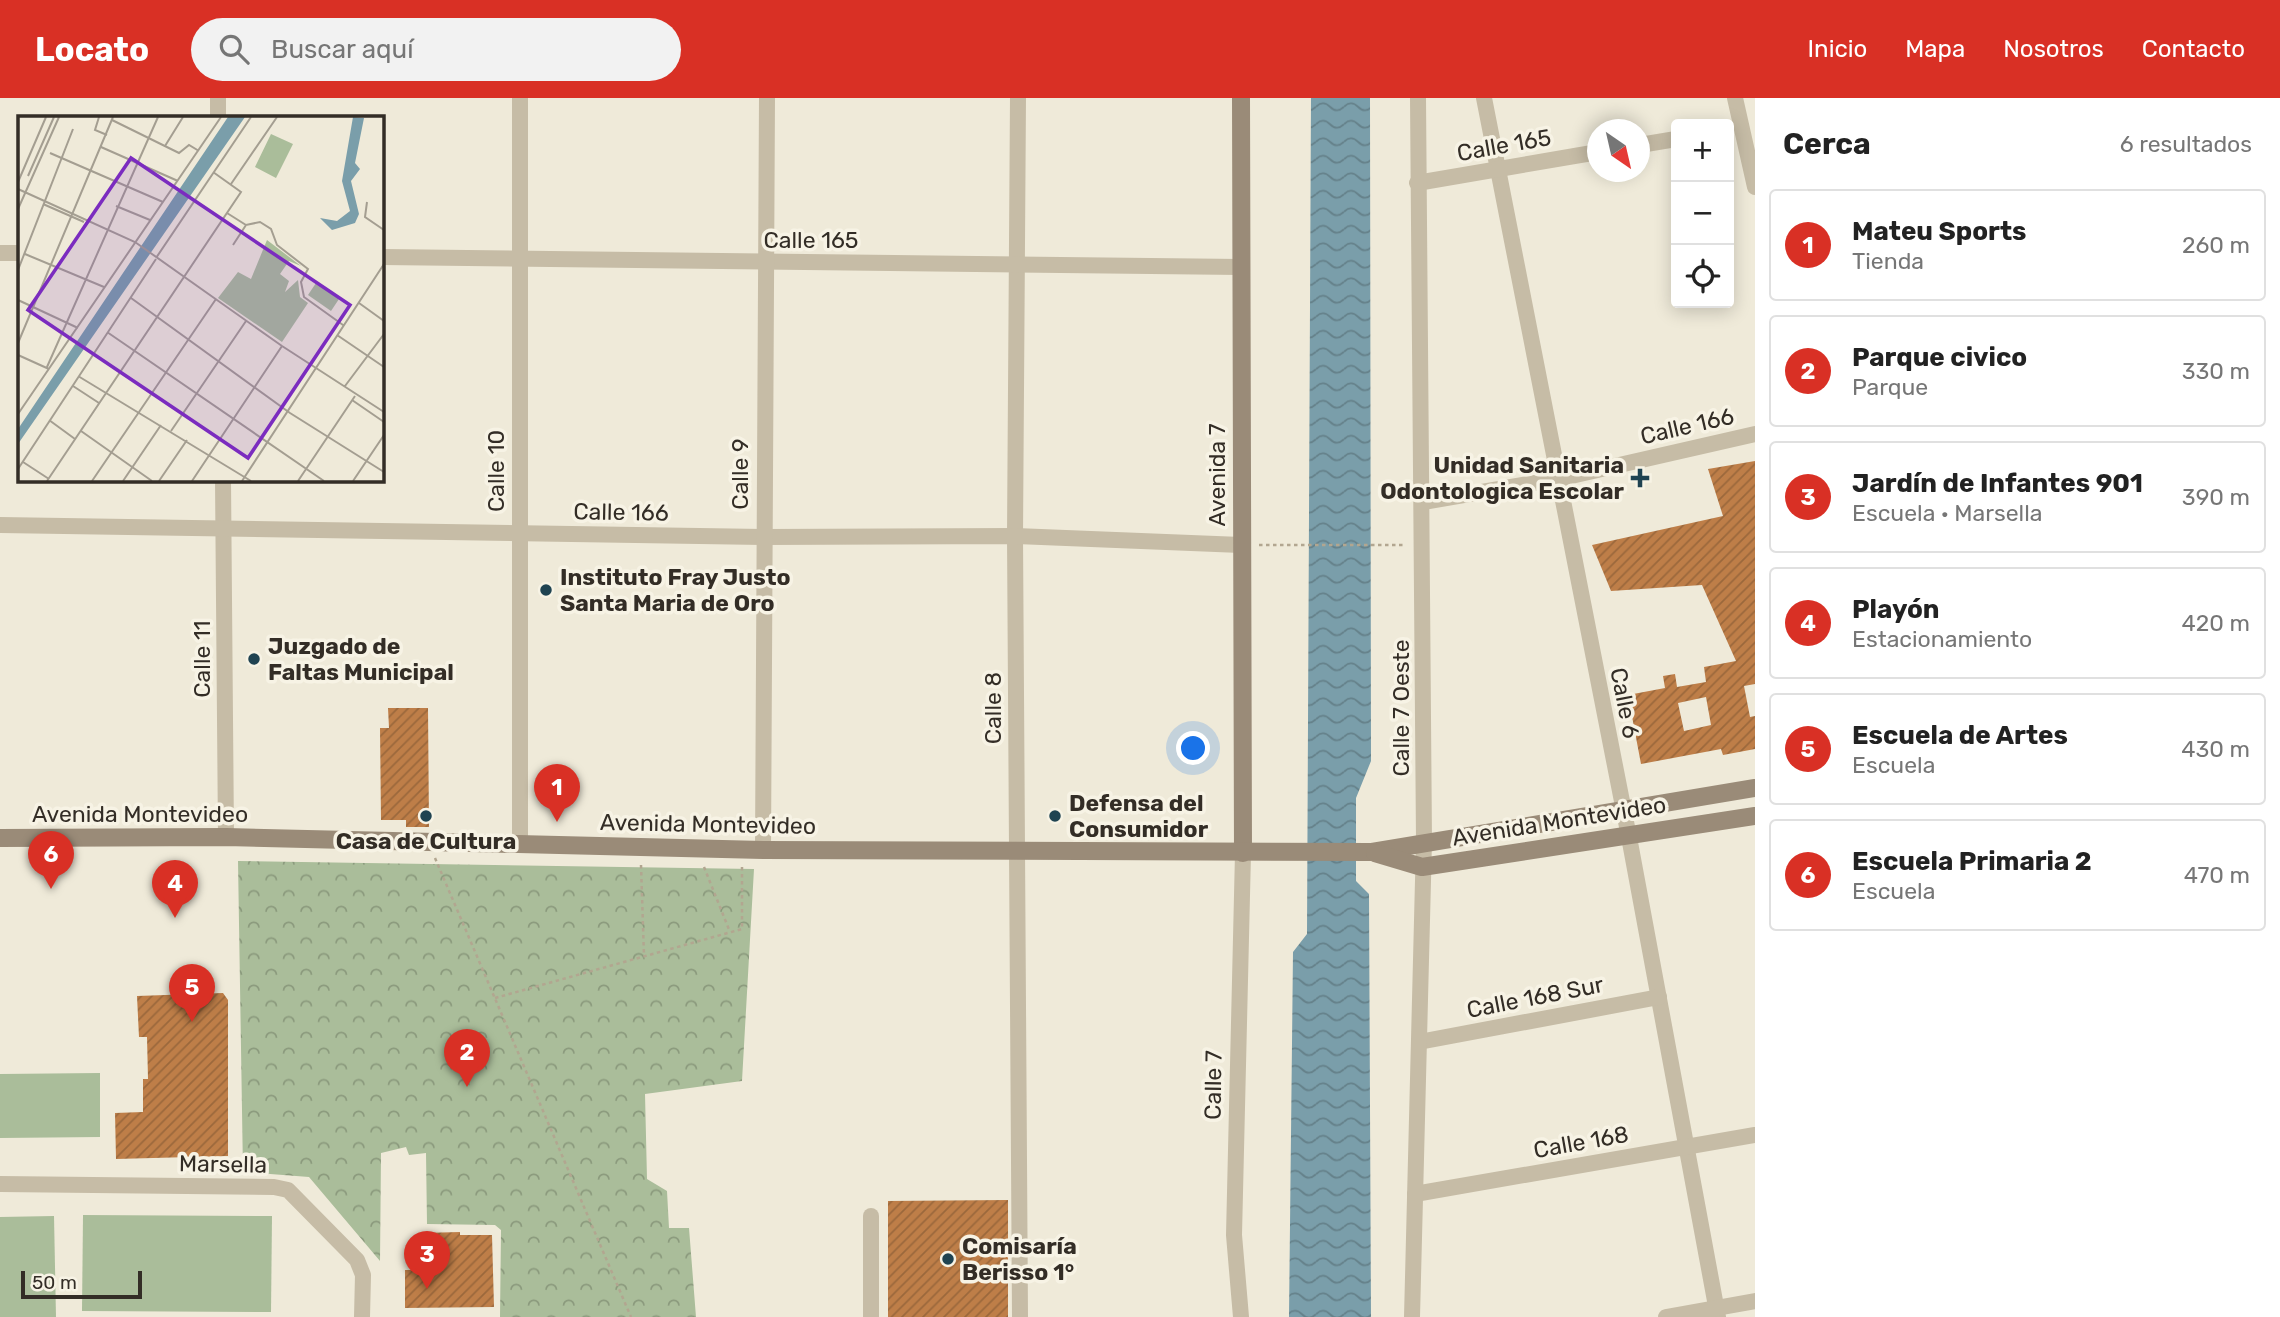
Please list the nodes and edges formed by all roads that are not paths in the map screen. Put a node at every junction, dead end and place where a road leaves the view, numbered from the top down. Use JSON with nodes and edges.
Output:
{"nodes":[{"id":1,"x":218,"y":98,"type":"edge"},
{"id":2,"x":520,"y":98,"type":"edge"},
{"id":3,"x":766,"y":98,"type":"edge"},
{"id":4,"x":1018,"y":98,"type":"edge"},
{"id":5,"x":1241,"y":98,"type":"edge"},
{"id":6,"x":1418,"y":98,"type":"edge"},
{"id":7,"x":1484,"y":98,"type":"edge"},
{"id":8,"x":1735,"y":98,"type":"edge"},
{"id":9,"x":218,"y":116,"type":"edge"},
{"id":10,"x":1742,"y":128,"type":"edge"},
{"id":11,"x":1671,"y":140,"type":"edge"},
{"id":12,"x":1650,"y":143,"type":"edge"},
{"id":13,"x":1587,"y":154,"type":"edge"},
{"id":14,"x":1498,"y":169,"type":"junction"},
{"id":15,"x":1417,"y":183,"type":"junction"},
{"id":16,"x":1755,"y":187,"type":"edge"},
{"id":17,"x":0,"y":253,"type":"edge"},
{"id":18,"x":18,"y":253,"type":"edge"},
{"id":19,"x":383,"y":257,"type":"edge"},
{"id":20,"x":519,"y":260,"type":"junction"},
{"id":21,"x":764,"y":262,"type":"junction"},
{"id":22,"x":1017,"y":262,"type":"junction"},
{"id":23,"x":1241,"y":268,"type":"junction"},
{"id":24,"x":1755,"y":434,"type":"edge"},
{"id":25,"x":1558,"y":479,"type":"junction"},
{"id":26,"x":223,"y":481,"type":"edge"},
{"id":27,"x":1423,"y":502,"type":"junction"},
{"id":28,"x":0,"y":525,"type":"edge"},
{"id":29,"x":224,"y":529,"type":"junction"},
{"id":30,"x":518,"y":534,"type":"junction"},
{"id":31,"x":1015,"y":536,"type":"junction"},
{"id":32,"x":763,"y":537,"type":"junction"},
{"id":33,"x":1241,"y":545,"type":"junction"},
{"id":34,"x":1755,"y":788,"type":"edge"},
{"id":35,"x":1624,"y":812,"type":"junction"},
{"id":36,"x":1755,"y":816,"type":"edge"},
{"id":37,"x":1629,"y":837,"type":"junction"},
{"id":38,"x":0,"y":838,"type":"edge"},
{"id":39,"x":226,"y":838,"type":"junction"},
{"id":40,"x":1424,"y":841,"type":"junction"},
{"id":41,"x":520,"y":845,"type":"junction"},
{"id":42,"x":763,"y":850,"type":"junction"},
{"id":43,"x":1372,"y":852,"type":"junction"},
{"id":44,"x":1017,"y":853,"type":"junction"},
{"id":45,"x":1243,"y":853,"type":"junction"},
{"id":46,"x":1422,"y":867,"type":"junction"},
{"id":47,"x":1659,"y":997,"type":"junction"},
{"id":48,"x":1419,"y":1042,"type":"junction"},
{"id":49,"x":1755,"y":1135,"type":"edge"},
{"id":50,"x":1686,"y":1147,"type":"junction"},
{"id":51,"x":0,"y":1184,"type":"edge"},
{"id":52,"x":1415,"y":1194,"type":"junction"},
{"id":53,"x":871,"y":1216,"type":"dead end"},
{"id":54,"x":1755,"y":1301,"type":"edge"},
{"id":55,"x":1717,"y":1312,"type":"edge"},
{"id":56,"x":362,"y":1317,"type":"edge"},
{"id":57,"x":871,"y":1317,"type":"edge"},
{"id":58,"x":1020,"y":1317,"type":"edge"},
{"id":59,"x":1241,"y":1317,"type":"edge"},
{"id":60,"x":1412,"y":1317,"type":"edge"},
{"id":61,"x":1666,"y":1317,"type":"edge"}],
"edges":[{"from":1,"to":9,"type":"street"},
{"from":2,"to":20,"type":"street","name":"Calle 10"},
{"from":3,"to":21,"type":"street","name":"Calle 9"},
{"from":4,"to":22,"type":"street","name":"Calle 8"},
{"from":5,"to":23,"type":"main road","name":"Avenida 7"},
{"from":6,"to":15,"type":"street","name":"Calle 7 Oeste"},
{"from":7,"to":14,"type":"street","name":"Calle 6"},
{"from":8,"to":10,"type":"street"},
{"from":10,"to":16,"type":"street"},
{"from":11,"to":12,"type":"street"},
{"from":13,"to":14,"type":"street","name":"Calle 165"},
{"from":14,"to":15,"type":"street","name":"Calle 165"},
{"from":14,"to":25,"type":"street","name":"Calle 6"},
{"from":15,"to":27,"type":"street","name":"Calle 7 Oeste"},
{"from":17,"to":18,"type":"street"},
{"from":19,"to":20,"type":"street","name":"Calle 165"},
{"from":20,"to":21,"type":"street","name":"Calle 165"},
{"from":20,"to":30,"type":"street","name":"Calle 10"},
{"from":21,"to":22,"type":"street","name":"Calle 165"},
{"from":21,"to":32,"type":"street","name":"Calle 9"},
{"from":22,"to":23,"type":"street","name":"Calle 165"},
{"from":22,"to":31,"type":"street","name":"Calle 8"},
{"from":23,"to":33,"type":"main road","name":"Avenida 7"},
{"from":24,"to":25,"type":"street","name":"Calle 166"},
{"from":25,"to":27,"type":"street","name":"Calle 166"},
{"from":25,"to":35,"type":"street","name":"Calle 6"},
{"from":26,"to":29,"type":"street","name":"Calle 11"},
{"from":27,"to":40,"type":"street","name":"Calle 7 Oeste"},
{"from":28,"to":29,"type":"street","name":"Calle 166"},
{"from":29,"to":30,"type":"street","name":"Calle 166"},
{"from":29,"to":39,"type":"street","name":"Calle 11"},
{"from":30,"to":32,"type":"street","name":"Calle 166"},
{"from":30,"to":41,"type":"street","name":"Calle 10"},
{"from":31,"to":32,"type":"street","name":"Calle 166"},
{"from":31,"to":33,"type":"street","name":"Calle 166"},
{"from":31,"to":44,"type":"street","name":"Calle 8"},
{"from":32,"to":42,"type":"street","name":"Calle 9"},
{"from":33,"to":45,"type":"main road","name":"Avenida 7"},
{"from":34,"to":35,"type":"main road","name":"Avenida Montevideo"},
{"from":35,"to":37,"type":"street","name":"Calle 6"},
{"from":35,"to":40,"type":"main road","name":"Avenida Montevideo"},
{"from":36,"to":37,"type":"main road","name":"Avenida Montevideo"},
{"from":37,"to":46,"type":"main road","name":"Avenida Montevideo"},
{"from":37,"to":47,"type":"street","name":"Calle 6"},
{"from":38,"to":39,"type":"main road","name":"Avenida Montevideo"},
{"from":39,"to":41,"type":"main road","name":"Avenida Montevideo"},
{"from":40,"to":43,"type":"main road","name":"Avenida Montevideo"},
{"from":40,"to":46,"type":"street","name":"Calle 7 Oeste"},
{"from":41,"to":42,"type":"main road","name":"Avenida Montevideo"},
{"from":42,"to":44,"type":"main road","name":"Avenida Montevideo"},
{"from":43,"to":45,"type":"main road","name":"Avenida Montevideo"},
{"from":43,"to":46,"type":"main road","name":"Avenida Montevideo"},
{"from":44,"to":45,"type":"main road","name":"Avenida Montevideo"},
{"from":44,"to":58,"type":"street","name":"Calle 8"},
{"from":45,"to":59,"type":"street","name":"Calle 7"},
{"from":46,"to":48,"type":"street","name":"Calle 7 Oeste"},
{"from":47,"to":48,"type":"street","name":"Calle 168 Sur"},
{"from":47,"to":50,"type":"street","name":"Calle 6"},
{"from":48,"to":52,"type":"street","name":"Calle 7 Oeste"},
{"from":49,"to":50,"type":"street","name":"Calle 168"},
{"from":50,"to":52,"type":"street","name":"Calle 168"},
{"from":50,"to":55,"type":"street","name":"Calle 6"},
{"from":51,"to":56,"type":"street","name":"Marsella"},
{"from":52,"to":60,"type":"street","name":"Calle 7 Oeste"},
{"from":53,"to":57,"type":"street"},
{"from":54,"to":55,"type":"street"},
{"from":55,"to":61,"type":"street"}]}
